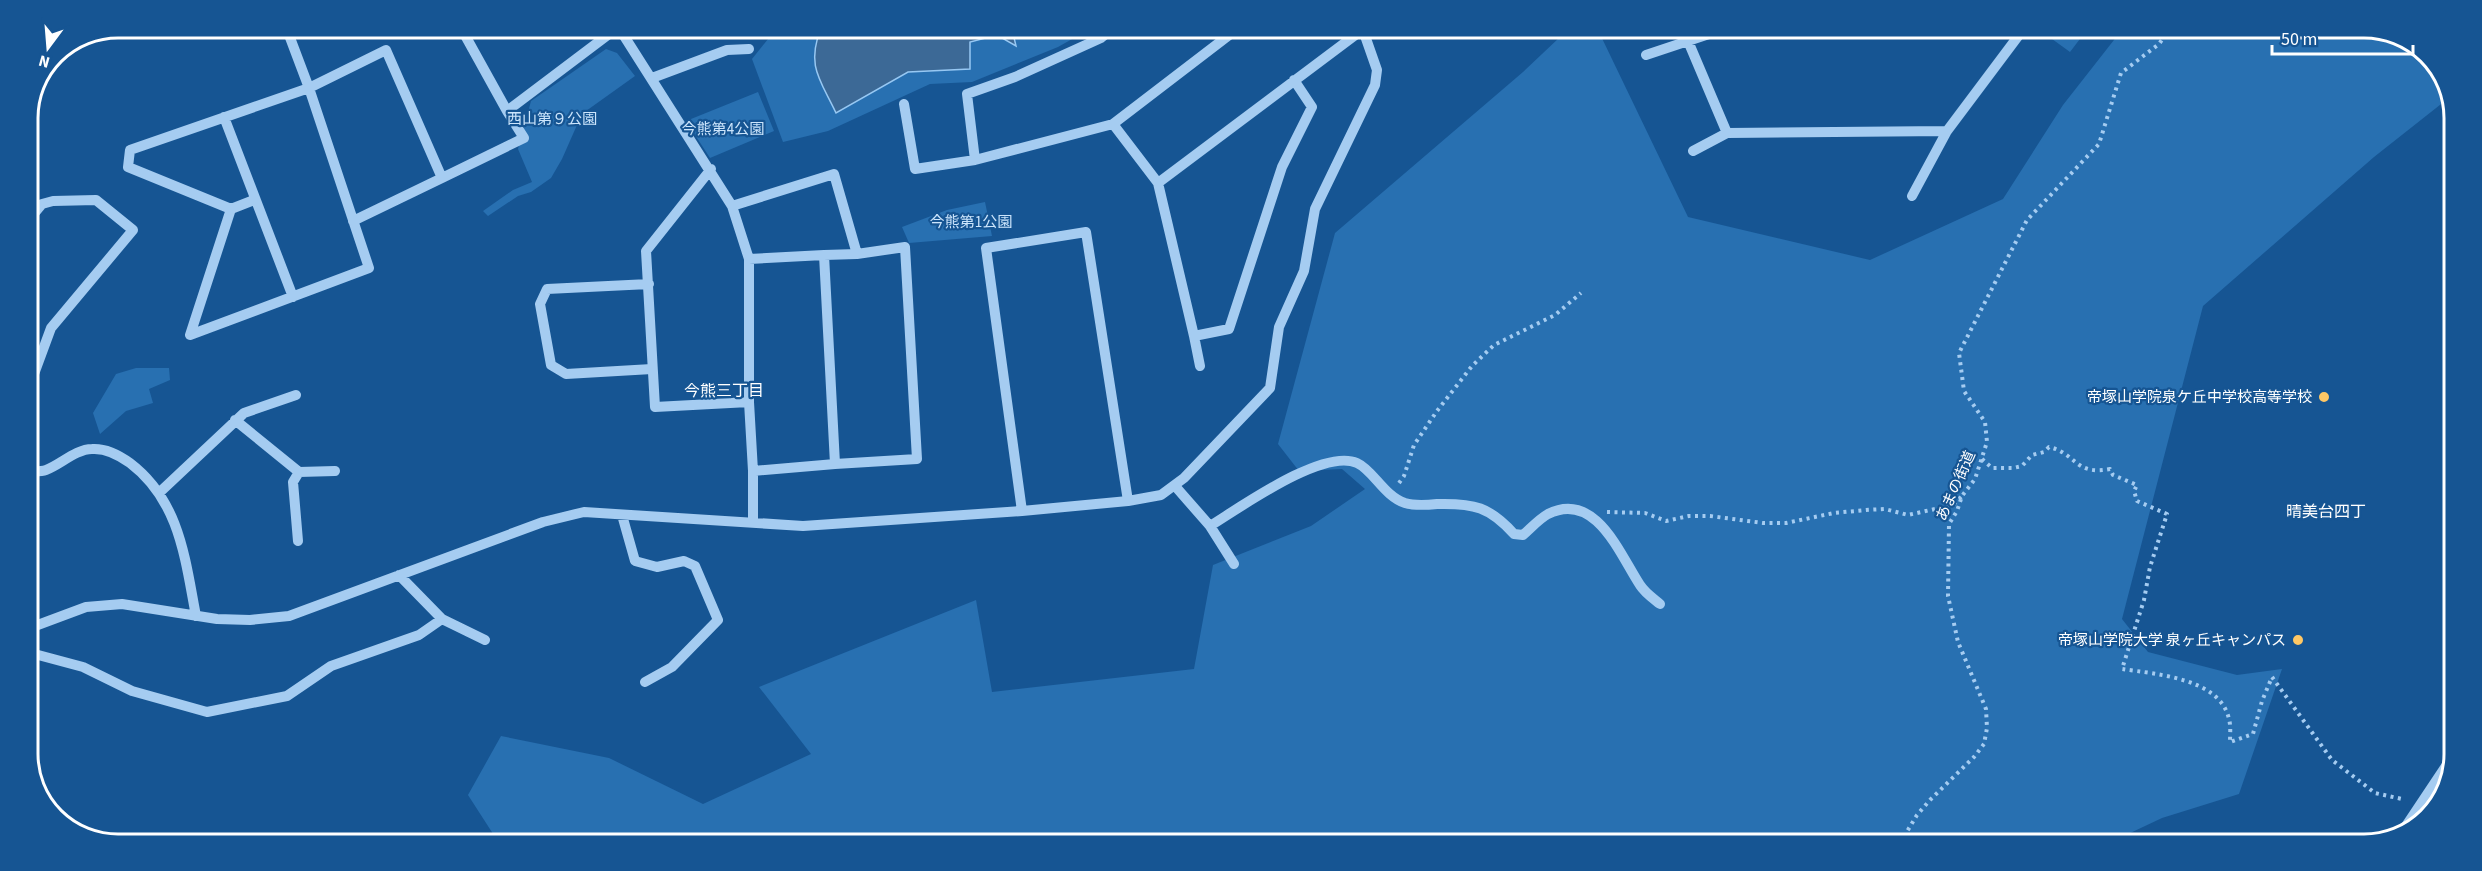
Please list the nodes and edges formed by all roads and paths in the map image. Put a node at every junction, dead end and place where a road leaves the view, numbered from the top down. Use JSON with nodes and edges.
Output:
{"nodes":[{"id":1,"x":290,"y":38,"type":"edge"},
{"id":2,"x":467,"y":38,"type":"edge"},
{"id":3,"x":605,"y":38,"type":"edge"},
{"id":4,"x":625,"y":38,"type":"edge"},
{"id":5,"x":1101,"y":38,"type":"edge"},
{"id":6,"x":1225,"y":38,"type":"edge"},
{"id":7,"x":1351,"y":38,"type":"edge"},
{"id":8,"x":1365,"y":38,"type":"edge"},
{"id":9,"x":1697,"y":38,"type":"edge"},
{"id":10,"x":2017,"y":38,"type":"edge"},
{"id":11,"x":2163,"y":38,"type":"edge"},
{"id":12,"x":1688,"y":41,"type":"junction"},
{"id":13,"x":749,"y":49,"type":"dead end"},
{"id":14,"x":1646,"y":55,"type":"dead end"},
{"id":15,"x":652,"y":78,"type":"junction"},
{"id":16,"x":1294,"y":81,"type":"junction"},
{"id":17,"x":309,"y":88,"type":"junction"},
{"id":18,"x":904,"y":104,"type":"dead end"},
{"id":19,"x":507,"y":111,"type":"junction"},
{"id":20,"x":224,"y":117,"type":"junction"},
{"id":21,"x":1113,"y":124,"type":"junction"},
{"id":22,"x":1947,"y":131,"type":"junction"},
{"id":23,"x":1727,"y":134,"type":"junction"},
{"id":24,"x":1693,"y":151,"type":"dead end"},
{"id":25,"x":975,"y":160,"type":"junction"},
{"id":26,"x":711,"y":169,"type":"junction"},
{"id":27,"x":442,"y":178,"type":"junction"},
{"id":28,"x":1158,"y":183,"type":"junction"},
{"id":29,"x":1912,"y":196,"type":"dead end"},
{"id":30,"x":254,"y":200,"type":"junction"},
{"id":31,"x":732,"y":206,"type":"junction"},
{"id":32,"x":38,"y":209,"type":"edge"},
{"id":33,"x":231,"y":209,"type":"junction"},
{"id":34,"x":353,"y":221,"type":"junction"},
{"id":35,"x":857,"y":254,"type":"junction"},
{"id":36,"x":824,"y":255,"type":"junction"},
{"id":37,"x":749,"y":259,"type":"junction"},
{"id":38,"x":649,"y":284,"type":"junction"},
{"id":39,"x":1581,"y":293,"type":"dead end"},
{"id":40,"x":293,"y":297,"type":"junction"},
{"id":41,"x":1194,"y":336,"type":"junction"},
{"id":42,"x":38,"y":363,"type":"edge"},
{"id":43,"x":1200,"y":366,"type":"dead end"},
{"id":44,"x":652,"y":369,"type":"junction"},
{"id":45,"x":296,"y":395,"type":"dead end"},
{"id":46,"x":748,"y":402,"type":"junction"},
{"id":47,"x":235,"y":420,"type":"junction"},
{"id":48,"x":1982,"y":458,"type":"junction"},
{"id":49,"x":835,"y":464,"type":"junction"},
{"id":50,"x":38,"y":471,"type":"edge"},
{"id":51,"x":335,"y":471,"type":"dead end"},
{"id":52,"x":753,"y":471,"type":"junction"},
{"id":53,"x":299,"y":472,"type":"junction"},
{"id":54,"x":1174,"y":486,"type":"junction"},
{"id":55,"x":160,"y":492,"type":"junction"},
{"id":56,"x":1391,"y":495,"type":"junction"},
{"id":57,"x":1962,"y":496,"type":"junction"},
{"id":58,"x":1128,"y":501,"type":"junction"},
{"id":59,"x":1022,"y":511,"type":"junction"},
{"id":60,"x":622,"y":515,"type":"junction"},
{"id":61,"x":1593,"y":517,"type":"junction"},
{"id":62,"x":753,"y":524,"type":"junction"},
{"id":63,"x":1210,"y":526,"type":"junction"},
{"id":64,"x":298,"y":541,"type":"dead end"},
{"id":65,"x":1234,"y":564,"type":"dead end"},
{"id":66,"x":399,"y":575,"type":"junction"},
{"id":67,"x":1660,"y":604,"type":"dead end"},
{"id":68,"x":196,"y":616,"type":"junction"},
{"id":69,"x":442,"y":619,"type":"junction"},
{"id":70,"x":38,"y":625,"type":"edge"},
{"id":71,"x":485,"y":640,"type":"dead end"},
{"id":72,"x":38,"y":655,"type":"edge"},
{"id":73,"x":645,"y":682,"type":"dead end"},
{"id":74,"x":2442,"y":771,"type":"edge"},
{"id":75,"x":2402,"y":800,"type":"dead end"},
{"id":76,"x":2410,"y":819,"type":"edge"},
{"id":77,"x":1906,"y":834,"type":"edge"}],
"edges":[{"from":1,"to":17,"type":"street"},
{"from":2,"to":19,"type":"street"},
{"from":3,"to":19,"type":"street"},
{"from":4,"to":15,"type":"street"},
{"from":5,"to":25,"type":"street"},
{"from":6,"to":21,"type":"street"},
{"from":7,"to":16,"type":"street"},
{"from":8,"to":54,"type":"street"},
{"from":9,"to":12,"type":"street"},
{"from":10,"to":22,"type":"street"},
{"from":11,"to":48,"type":"path","name":"あまの街道"},
{"from":12,"to":14,"type":"street"},
{"from":12,"to":23,"type":"street"},
{"from":13,"to":15,"type":"street"},
{"from":15,"to":26,"type":"street"},
{"from":16,"to":28,"type":"street"},
{"from":16,"to":41,"type":"street"},
{"from":17,"to":20,"type":"street"},
{"from":17,"to":27,"type":"street"},
{"from":17,"to":34,"type":"street"},
{"from":18,"to":25,"type":"street"},
{"from":19,"to":27,"type":"street"},
{"from":20,"to":30,"type":"street"},
{"from":20,"to":33,"type":"street"},
{"from":21,"to":25,"type":"street"},
{"from":21,"to":28,"type":"street"},
{"from":22,"to":23,"type":"street"},
{"from":22,"to":29,"type":"street"},
{"from":23,"to":24,"type":"street"},
{"from":26,"to":31,"type":"street"},
{"from":26,"to":38,"type":"street"},
{"from":27,"to":34,"type":"street"},
{"from":28,"to":41,"type":"street"},
{"from":30,"to":33,"type":"street"},
{"from":30,"to":40,"type":"street"},
{"from":31,"to":35,"type":"street"},
{"from":31,"to":37,"type":"street"},
{"from":32,"to":42,"type":"street"},
{"from":33,"to":40,"type":"street"},
{"from":34,"to":40,"type":"street"},
{"from":35,"to":36,"type":"street"},
{"from":35,"to":49,"type":"street"},
{"from":36,"to":37,"type":"street"},
{"from":36,"to":49,"type":"street"},
{"from":37,"to":46,"type":"street"},
{"from":38,"to":44,"type":"street"},
{"from":38,"to":44,"type":"street"},
{"from":39,"to":56,"type":"path"},
{"from":41,"to":43,"type":"street"},
{"from":44,"to":46,"type":"street"},
{"from":45,"to":47,"type":"street"},
{"from":46,"to":52,"type":"street"},
{"from":47,"to":53,"type":"street"},
{"from":47,"to":55,"type":"street"},
{"from":48,"to":57,"type":"path","name":"あまの街道"},
{"from":48,"to":75,"type":"path"},
{"from":49,"to":52,"type":"street"},
{"from":50,"to":55,"type":"street"},
{"from":51,"to":53,"type":"street"},
{"from":52,"to":62,"type":"street"},
{"from":53,"to":64,"type":"street"},
{"from":54,"to":58,"type":"street"},
{"from":54,"to":63,"type":"street"},
{"from":55,"to":68,"type":"street"},
{"from":56,"to":61,"type":"street"},
{"from":56,"to":63,"type":"street"},
{"from":57,"to":61,"type":"path"},
{"from":57,"to":77,"type":"path","name":"あまの街道"},
{"from":58,"to":59,"type":"street"},
{"from":58,"to":59,"type":"street"},
{"from":59,"to":62,"type":"street"},
{"from":60,"to":62,"type":"street"},
{"from":60,"to":66,"type":"street"},
{"from":60,"to":73,"type":"street"},
{"from":61,"to":67,"type":"street"},
{"from":63,"to":65,"type":"street"},
{"from":66,"to":68,"type":"street"},
{"from":66,"to":69,"type":"street"},
{"from":68,"to":70,"type":"street"},
{"from":69,"to":71,"type":"street"},
{"from":69,"to":72,"type":"street"},
{"from":74,"to":76,"type":"street"}]}
